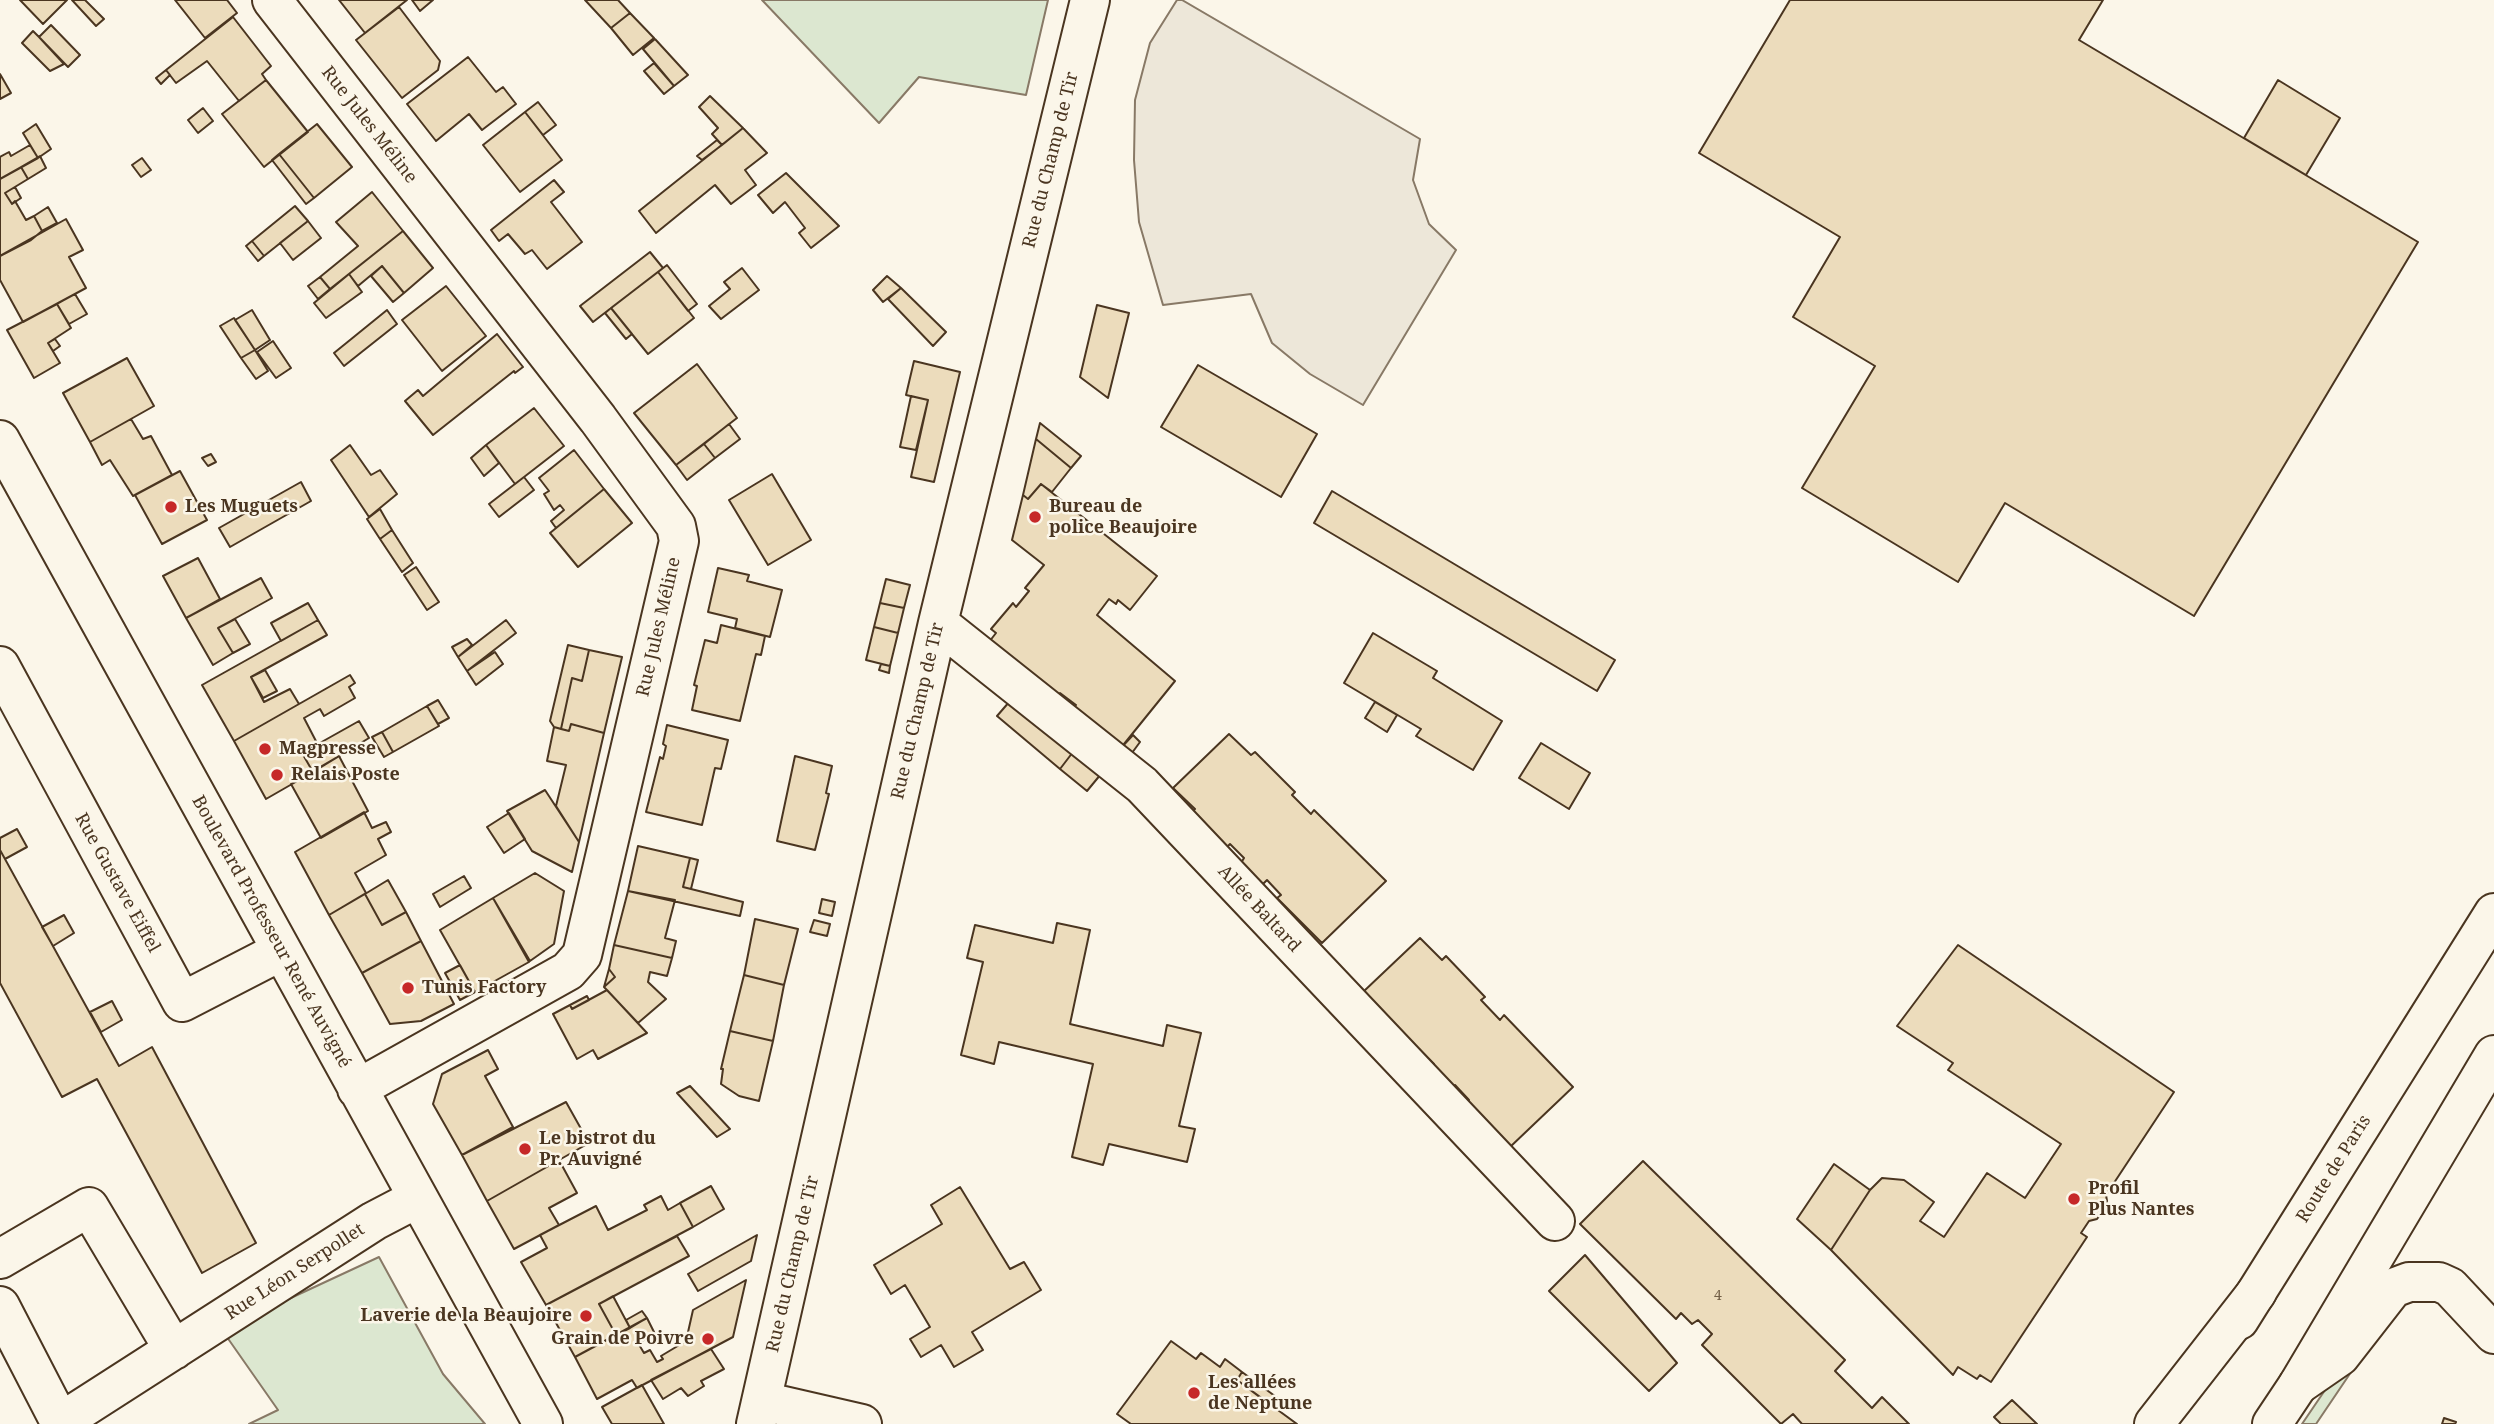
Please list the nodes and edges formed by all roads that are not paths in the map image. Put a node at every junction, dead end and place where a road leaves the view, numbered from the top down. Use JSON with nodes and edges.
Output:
{"nodes":[{"id":1,"x":272,"y":0,"type":"edge"},
{"id":2,"x":1090,"y":0,"type":"edge"},
{"id":3,"x":0,"y":440,"type":"edge"},
{"id":4,"x":938,"y":623,"type":"junction"},
{"id":5,"x":0,"y":666,"type":"edge"},
{"id":6,"x":2494,"y":913,"type":"edge"},
{"id":7,"x":281,"y":951,"type":"junction"},
{"id":8,"x":2494,"y":1055,"type":"edge"},
{"id":9,"x":2494,"y":1079,"type":"edge"},
{"id":10,"x":358,"y":1089,"type":"junction"},
{"id":11,"x":2456,"y":1118,"type":"junction"},
{"id":12,"x":418,"y":1198,"type":"junction"},
{"id":13,"x":1555,"y":1221,"type":"dead end"},
{"id":14,"x":0,"y":1259,"type":"edge"},
{"id":15,"x":2256,"y":1292,"type":"junction"},
{"id":16,"x":0,"y":1306,"type":"edge"},
{"id":17,"x":2494,"y":1334,"type":"edge"},
{"id":18,"x":174,"y":1350,"type":"junction"},
{"id":19,"x":2298,"y":1385,"type":"junction"},
{"id":20,"x":759,"y":1413,"type":"edge"},
{"id":21,"x":61,"y":1423,"type":"edge"},
{"id":22,"x":543,"y":1424,"type":"edge"},
{"id":23,"x":862,"y":1424,"type":"edge"},
{"id":24,"x":2154,"y":1424,"type":"edge"},
{"id":25,"x":2172,"y":1424,"type":"edge"},
{"id":26,"x":2272,"y":1424,"type":"edge"}],
"edges":[{"from":1,"to":10,"type":"main road","name":"Rue Jules Méline"},
{"from":2,"to":4,"type":"main road","name":"Rue du Champ de Tir"},
{"from":3,"to":7,"type":"main road","name":"Boulevard Professeur René Auvigné"},
{"from":4,"to":13,"type":"main road","name":"Allée Baltard"},
{"from":4,"to":20,"type":"main road","name":"Rue du Champ de Tir"},
{"from":5,"to":7,"type":"main road","name":"Rue Gustave Eiffel"},
{"from":6,"to":15,"type":"main road","name":"Route de Paris"},
{"from":7,"to":10,"type":"main road","name":"Boulevard Professeur René Auvigné"},
{"from":8,"to":11,"type":"main road"},
{"from":9,"to":11,"type":"main road"},
{"from":10,"to":12,"type":"main road","name":"Boulevard Professeur René Auvigné"},
{"from":11,"to":19,"type":"main road"},
{"from":12,"to":18,"type":"main road","name":"Rue Léon Serpollet"},
{"from":12,"to":22,"type":"main road","name":"Boulevard Professeur René Auvigné"},
{"from":14,"to":18,"type":"main road"},
{"from":15,"to":24,"type":"main road"},
{"from":15,"to":25,"type":"main road","name":"Route de Paris"},
{"from":16,"to":21,"type":"main road","name":"Rue Léon Serpollet"},
{"from":17,"to":19,"type":"main road"},
{"from":18,"to":21,"type":"main road","name":"Rue Léon Serpollet"},
{"from":19,"to":26,"type":"main road"},
{"from":20,"to":23,"type":"main road"}]}
